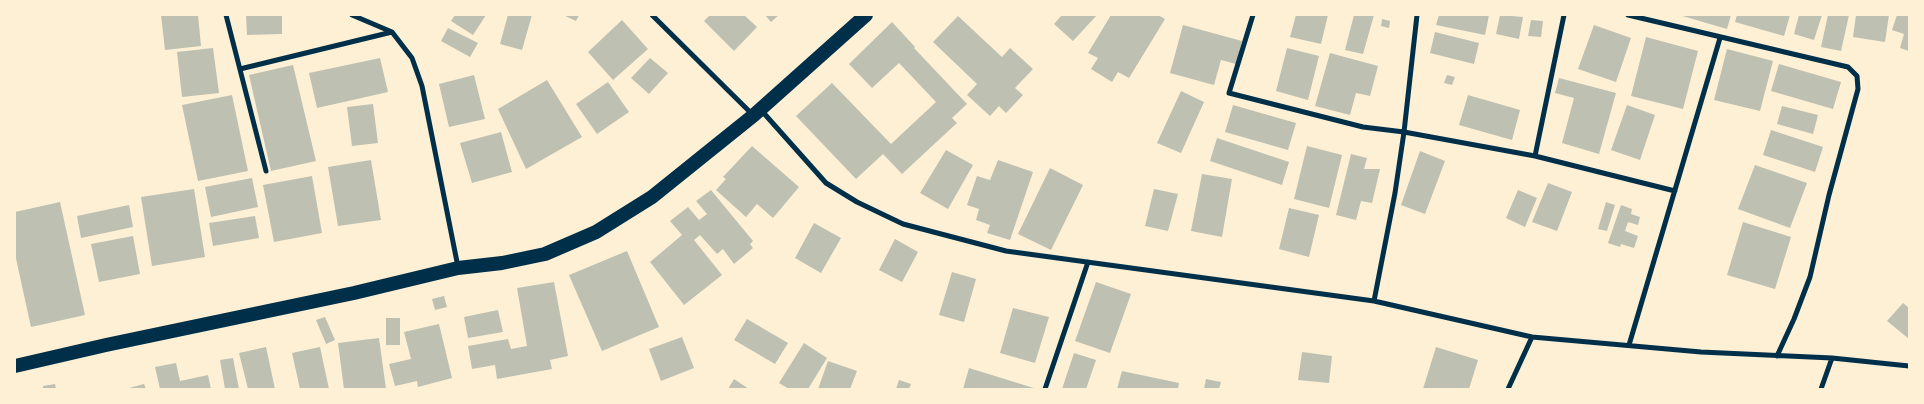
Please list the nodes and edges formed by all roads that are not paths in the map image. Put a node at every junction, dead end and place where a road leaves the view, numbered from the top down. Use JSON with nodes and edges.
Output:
{"nodes":[{"id":1,"x":226,"y":15,"type":"edge"},
{"id":2,"x":352,"y":15,"type":"edge"},
{"id":3,"x":652,"y":15,"type":"edge"},
{"id":4,"x":866,"y":15,"type":"edge"},
{"id":5,"x":1254,"y":15,"type":"edge"},
{"id":6,"x":1417,"y":15,"type":"edge"},
{"id":7,"x":1564,"y":15,"type":"edge"},
{"id":8,"x":1628,"y":15,"type":"edge"},
{"id":9,"x":392,"y":32,"type":"junction"},
{"id":10,"x":1720,"y":38,"type":"junction"},
{"id":11,"x":240,"y":69,"type":"junction"},
{"id":12,"x":757,"y":112,"type":"junction"},
{"id":13,"x":1404,"y":132,"type":"junction"},
{"id":14,"x":1535,"y":156,"type":"junction"},
{"id":15,"x":266,"y":171,"type":"dead end"},
{"id":16,"x":1675,"y":191,"type":"junction"},
{"id":17,"x":1088,"y":262,"type":"junction"},
{"id":18,"x":458,"y":268,"type":"junction"},
{"id":19,"x":1374,"y":301,"type":"junction"},
{"id":20,"x":1532,"y":337,"type":"junction"},
{"id":21,"x":1629,"y":346,"type":"junction"},
{"id":22,"x":1777,"y":356,"type":"junction"},
{"id":23,"x":1832,"y":358,"type":"junction"},
{"id":24,"x":15,"y":366,"type":"edge"},
{"id":25,"x":1909,"y":366,"type":"edge"},
{"id":26,"x":1045,"y":389,"type":"edge"},
{"id":27,"x":1508,"y":389,"type":"edge"},
{"id":28,"x":1821,"y":389,"type":"edge"}],
"edges":[{"from":1,"to":11,"type":"street"},
{"from":2,"to":9,"type":"street"},
{"from":3,"to":12,"type":"street"},
{"from":4,"to":12,"type":"highway"},
{"from":5,"to":13,"type":"street"},
{"from":6,"to":13,"type":"street"},
{"from":7,"to":14,"type":"street"},
{"from":8,"to":10,"type":"street"},
{"from":9,"to":11,"type":"street"},
{"from":9,"to":18,"type":"street"},
{"from":10,"to":16,"type":"street"},
{"from":10,"to":22,"type":"street"},
{"from":11,"to":15,"type":"street"},
{"from":12,"to":17,"type":"street"},
{"from":12,"to":18,"type":"highway"},
{"from":13,"to":14,"type":"street"},
{"from":13,"to":19,"type":"street"},
{"from":14,"to":16,"type":"street"},
{"from":16,"to":21,"type":"street"},
{"from":17,"to":19,"type":"street"},
{"from":17,"to":26,"type":"street"},
{"from":18,"to":24,"type":"highway"},
{"from":19,"to":20,"type":"street"},
{"from":20,"to":21,"type":"street"},
{"from":20,"to":27,"type":"street"},
{"from":21,"to":22,"type":"street"},
{"from":22,"to":23,"type":"street"},
{"from":23,"to":25,"type":"street"},
{"from":23,"to":28,"type":"street"}]}
